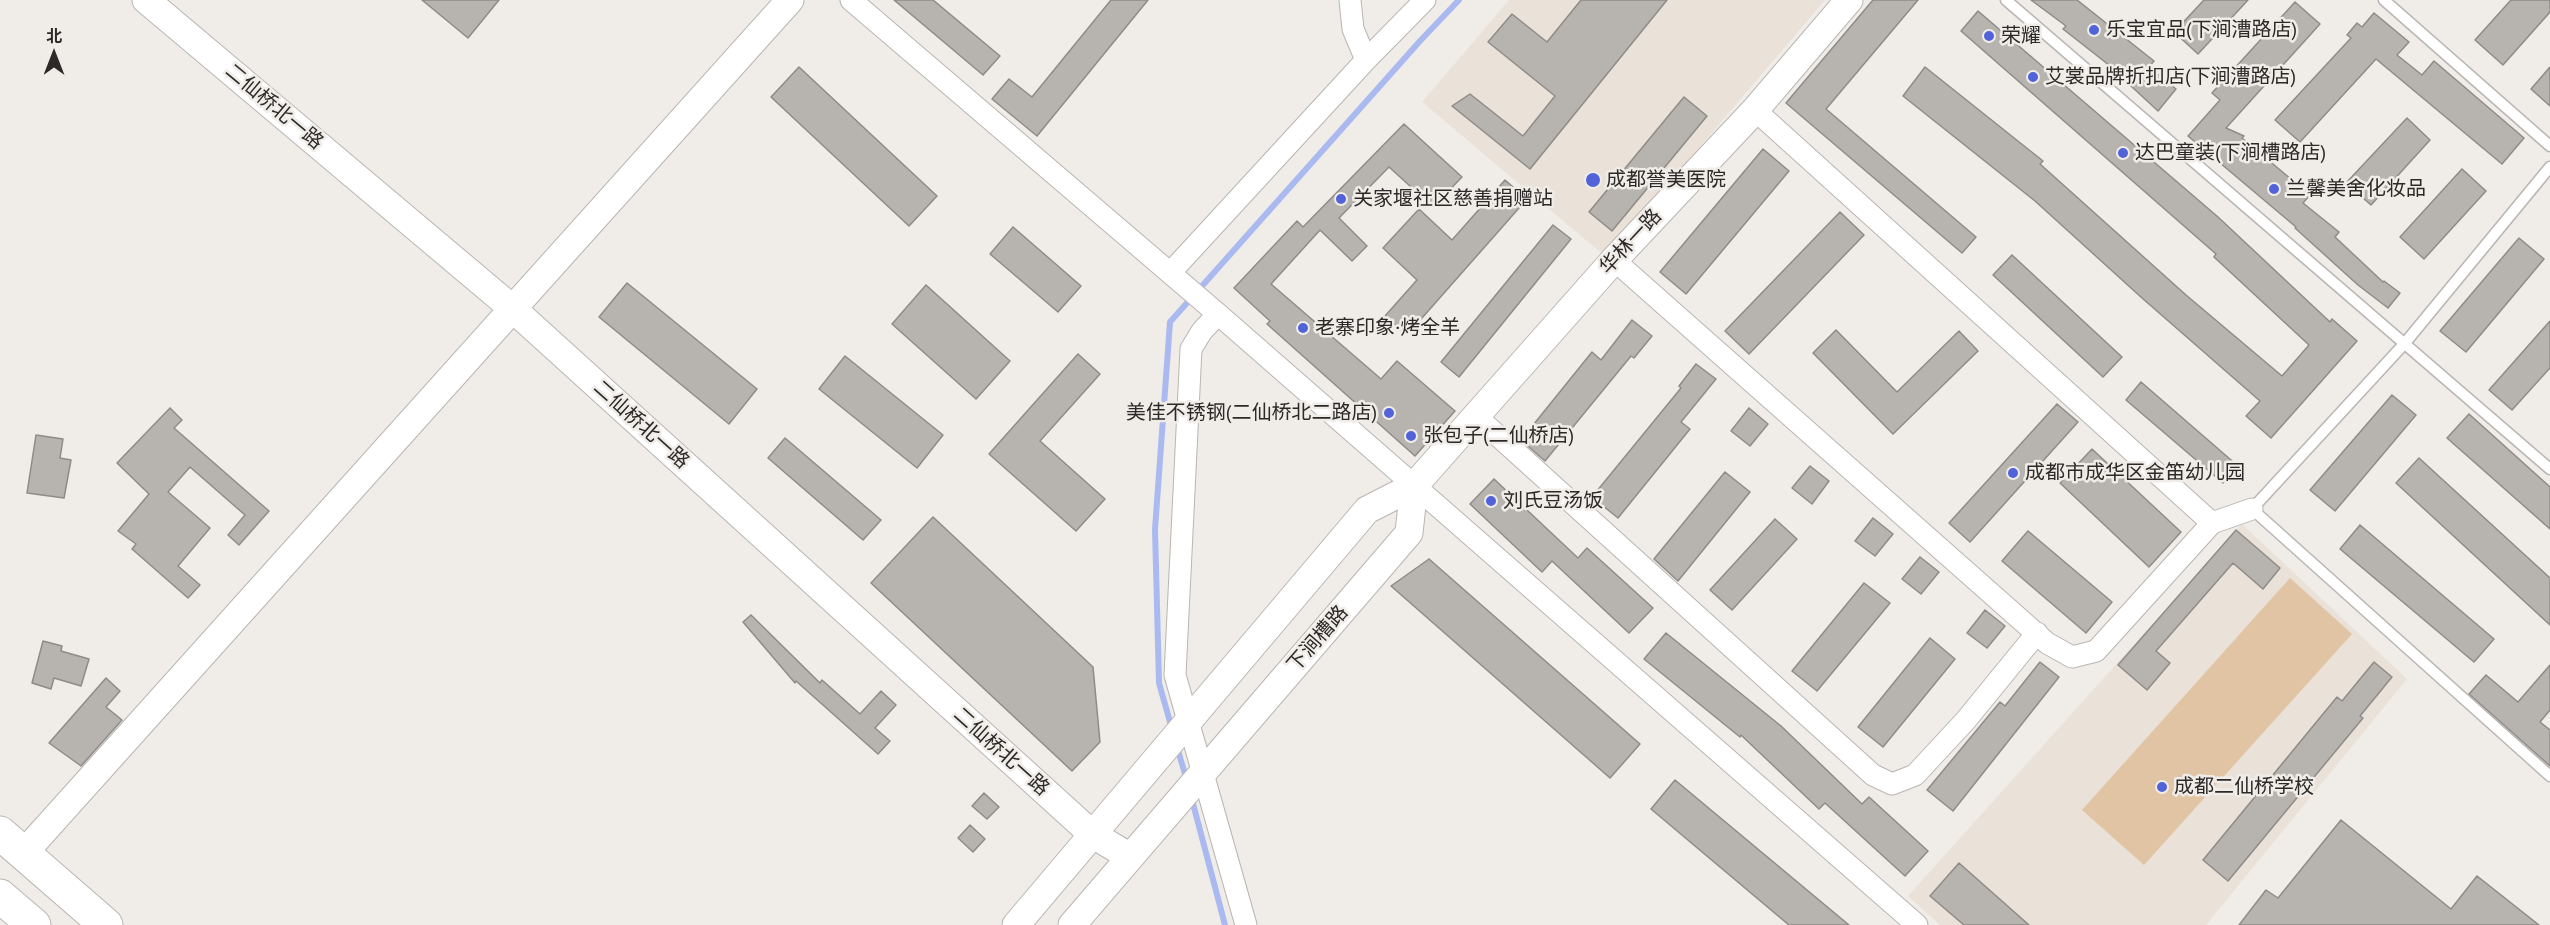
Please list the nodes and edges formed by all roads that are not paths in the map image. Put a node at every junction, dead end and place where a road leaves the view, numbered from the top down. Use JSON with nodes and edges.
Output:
{"nodes":[{"id":1,"x":146,"y":0,"type":"edge"},
{"id":2,"x":790,"y":0,"type":"edge"},
{"id":3,"x":851,"y":0,"type":"edge"},
{"id":4,"x":1350,"y":0,"type":"edge"},
{"id":5,"x":1425,"y":0,"type":"edge"},
{"id":6,"x":1849,"y":0,"type":"edge"},
{"id":7,"x":2006,"y":0,"type":"edge"},
{"id":8,"x":2384,"y":0,"type":"edge"},
{"id":9,"x":1366,"y":60,"type":"junction"},
{"id":10,"x":1755,"y":110,"type":"junction"},
{"id":11,"x":2550,"y":146,"type":"edge"},
{"id":12,"x":2550,"y":167,"type":"edge"},
{"id":13,"x":1614,"y":260,"type":"junction"},
{"id":14,"x":1174,"y":277,"type":"junction"},
{"id":15,"x":513,"y":309,"type":"junction"},
{"id":16,"x":1215,"y":311,"type":"junction"},
{"id":17,"x":2405,"y":343,"type":"junction"},
{"id":18,"x":1476,"y":416,"type":"junction"},
{"id":19,"x":2550,"y":469,"type":"edge"},
{"id":20,"x":1414,"y":486,"type":"junction"},
{"id":21,"x":2252,"y":509,"type":"junction"},
{"id":22,"x":2212,"y":523,"type":"junction"},
{"id":23,"x":2037,"y":633,"type":"junction"},
{"id":24,"x":1179,"y":732,"type":"junction"},
{"id":25,"x":2550,"y":776,"type":"edge"},
{"id":26,"x":1194,"y":784,"type":"junction"},
{"id":27,"x":1092,"y":834,"type":"junction"},
{"id":28,"x":12,"y":843,"type":"edge"},
{"id":29,"x":1130,"y":857,"type":"junction"},
{"id":30,"x":0,"y":896,"type":"edge"},
{"id":31,"x":34,"y":925,"type":"edge"},
{"id":32,"x":106,"y":925,"type":"edge"},
{"id":33,"x":1016,"y":925,"type":"edge"},
{"id":34,"x":1072,"y":925,"type":"edge"},
{"id":35,"x":1246,"y":925,"type":"edge"},
{"id":36,"x":1917,"y":925,"type":"edge"}],
"edges":[{"from":1,"to":15,"type":"street","name":"二仙桥北一路"},
{"from":2,"to":15,"type":"street"},
{"from":3,"to":14,"type":"street"},
{"from":4,"to":9,"type":"street"},
{"from":5,"to":9,"type":"street"},
{"from":6,"to":10,"type":"street","name":"华林一路"},
{"from":7,"to":17,"type":"lane"},
{"from":8,"to":11,"type":"lane"},
{"from":9,"to":14,"type":"street"},
{"from":10,"to":13,"type":"street","name":"华林一路"},
{"from":10,"to":22,"type":"street"},
{"from":12,"to":17,"type":"lane"},
{"from":13,"to":18,"type":"street","name":"华林一路"},
{"from":13,"to":23,"type":"street"},
{"from":14,"to":16,"type":"street"},
{"from":15,"to":27,"type":"street","name":"二仙桥北一路"},
{"from":15,"to":28,"type":"street"},
{"from":16,"to":20,"type":"street"},
{"from":16,"to":24,"type":"street"},
{"from":17,"to":19,"type":"lane"},
{"from":17,"to":21,"type":"lane"},
{"from":18,"to":20,"type":"street","name":"华林一路"},
{"from":18,"to":23,"type":"street"},
{"from":20,"to":24,"type":"street"},
{"from":20,"to":26,"type":"street","name":"下涧槽路"},
{"from":20,"to":36,"type":"street"},
{"from":21,"to":22,"type":"street"},
{"from":21,"to":25,"type":"lane"},
{"from":22,"to":23,"type":"street"},
{"from":24,"to":26,"type":"street"},
{"from":24,"to":27,"type":"street"},
{"from":26,"to":29,"type":"street","name":"下涧槽路"},
{"from":26,"to":35,"type":"street"},
{"from":27,"to":29,"type":"street","name":"二仙桥北一路"},
{"from":27,"to":33,"type":"street"},
{"from":28,"to":32,"type":"main road"},
{"from":29,"to":34,"type":"street","name":"下涧槽路"},
{"from":30,"to":31,"type":"main road"}]}
